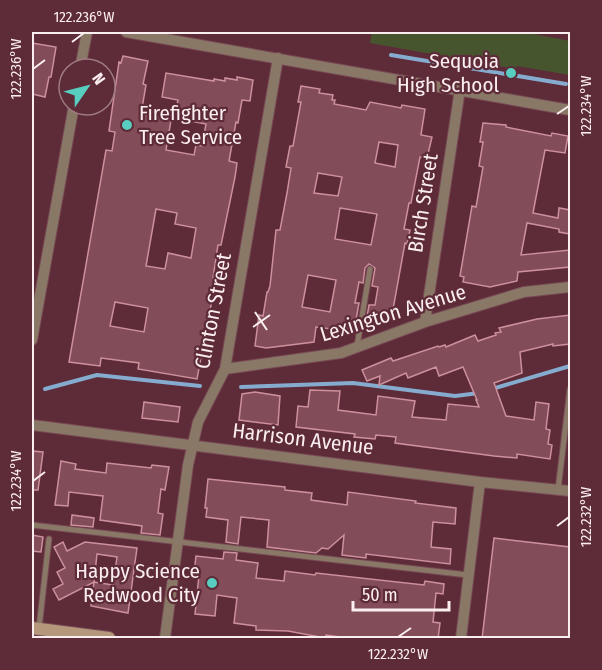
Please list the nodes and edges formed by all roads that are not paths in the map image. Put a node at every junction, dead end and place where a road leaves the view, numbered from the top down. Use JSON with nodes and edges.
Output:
{"nodes":[{"id":1,"x":87,"y":32,"type":"edge"},
{"id":2,"x":126,"y":32,"type":"edge"},
{"id":3,"x":82,"y":57,"type":"edge"},
{"id":4,"x":278,"y":58,"type":"junction"},
{"id":5,"x":460,"y":90,"type":"junction"},
{"id":6,"x":570,"y":110,"type":"edge"},
{"id":7,"x":72,"y":117,"type":"edge"},
{"id":8,"x":370,"y":269,"type":"dead end"},
{"id":9,"x":570,"y":287,"type":"edge"},
{"id":10,"x":425,"y":322,"type":"junction"},
{"id":11,"x":32,"y":340,"type":"edge"},
{"id":12,"x":357,"y":347,"type":"junction"},
{"id":13,"x":225,"y":369,"type":"junction"},
{"id":14,"x":570,"y":389,"type":"edge"},
{"id":15,"x":32,"y":425,"type":"edge"},
{"id":16,"x":192,"y":444,"type":"junction"},
{"id":17,"x":480,"y":482,"type":"junction"},
{"id":18,"x":558,"y":490,"type":"junction"},
{"id":19,"x":570,"y":491,"type":"edge"},
{"id":20,"x":32,"y":525,"type":"edge"},
{"id":21,"x":49,"y":539,"type":"dead end"},
{"id":22,"x":178,"y":543,"type":"junction"},
{"id":23,"x":468,"y":575,"type":"junction"},
{"id":24,"x":35,"y":629,"type":"edge"},
{"id":25,"x":110,"y":639,"type":"edge"},
{"id":26,"x":165,"y":639,"type":"edge"},
{"id":27,"x":461,"y":639,"type":"edge"}],
"edges":[{"from":1,"to":3,"type":"street"},
{"from":2,"to":4,"type":"street"},
{"from":4,"to":5,"type":"street"},
{"from":4,"to":13,"type":"street","name":"Clinton Street"},
{"from":5,"to":6,"type":"street"},
{"from":5,"to":10,"type":"street","name":"Birch Street"},
{"from":7,"to":11,"type":"street"},
{"from":8,"to":12,"type":"lane"},
{"from":9,"to":10,"type":"street","name":"Lexington Avenue"},
{"from":10,"to":12,"type":"street","name":"Lexington Avenue"},
{"from":12,"to":13,"type":"street","name":"Lexington Avenue"},
{"from":13,"to":16,"type":"street","name":"Clinton Street"},
{"from":14,"to":18,"type":"lane"},
{"from":15,"to":16,"type":"street","name":"Harrison Avenue"},
{"from":16,"to":17,"type":"street","name":"Harrison Avenue"},
{"from":16,"to":22,"type":"street","name":"Clinton Street"},
{"from":17,"to":18,"type":"street","name":"Harrison Avenue"},
{"from":17,"to":23,"type":"street"},
{"from":18,"to":19,"type":"street","name":"Harrison Avenue"},
{"from":20,"to":22,"type":"lane"},
{"from":21,"to":24,"type":"lane"},
{"from":22,"to":23,"type":"lane"},
{"from":22,"to":26,"type":"street","name":"Clinton Street"},
{"from":23,"to":27,"type":"street"},
{"from":24,"to":25,"type":"main road"}]}
